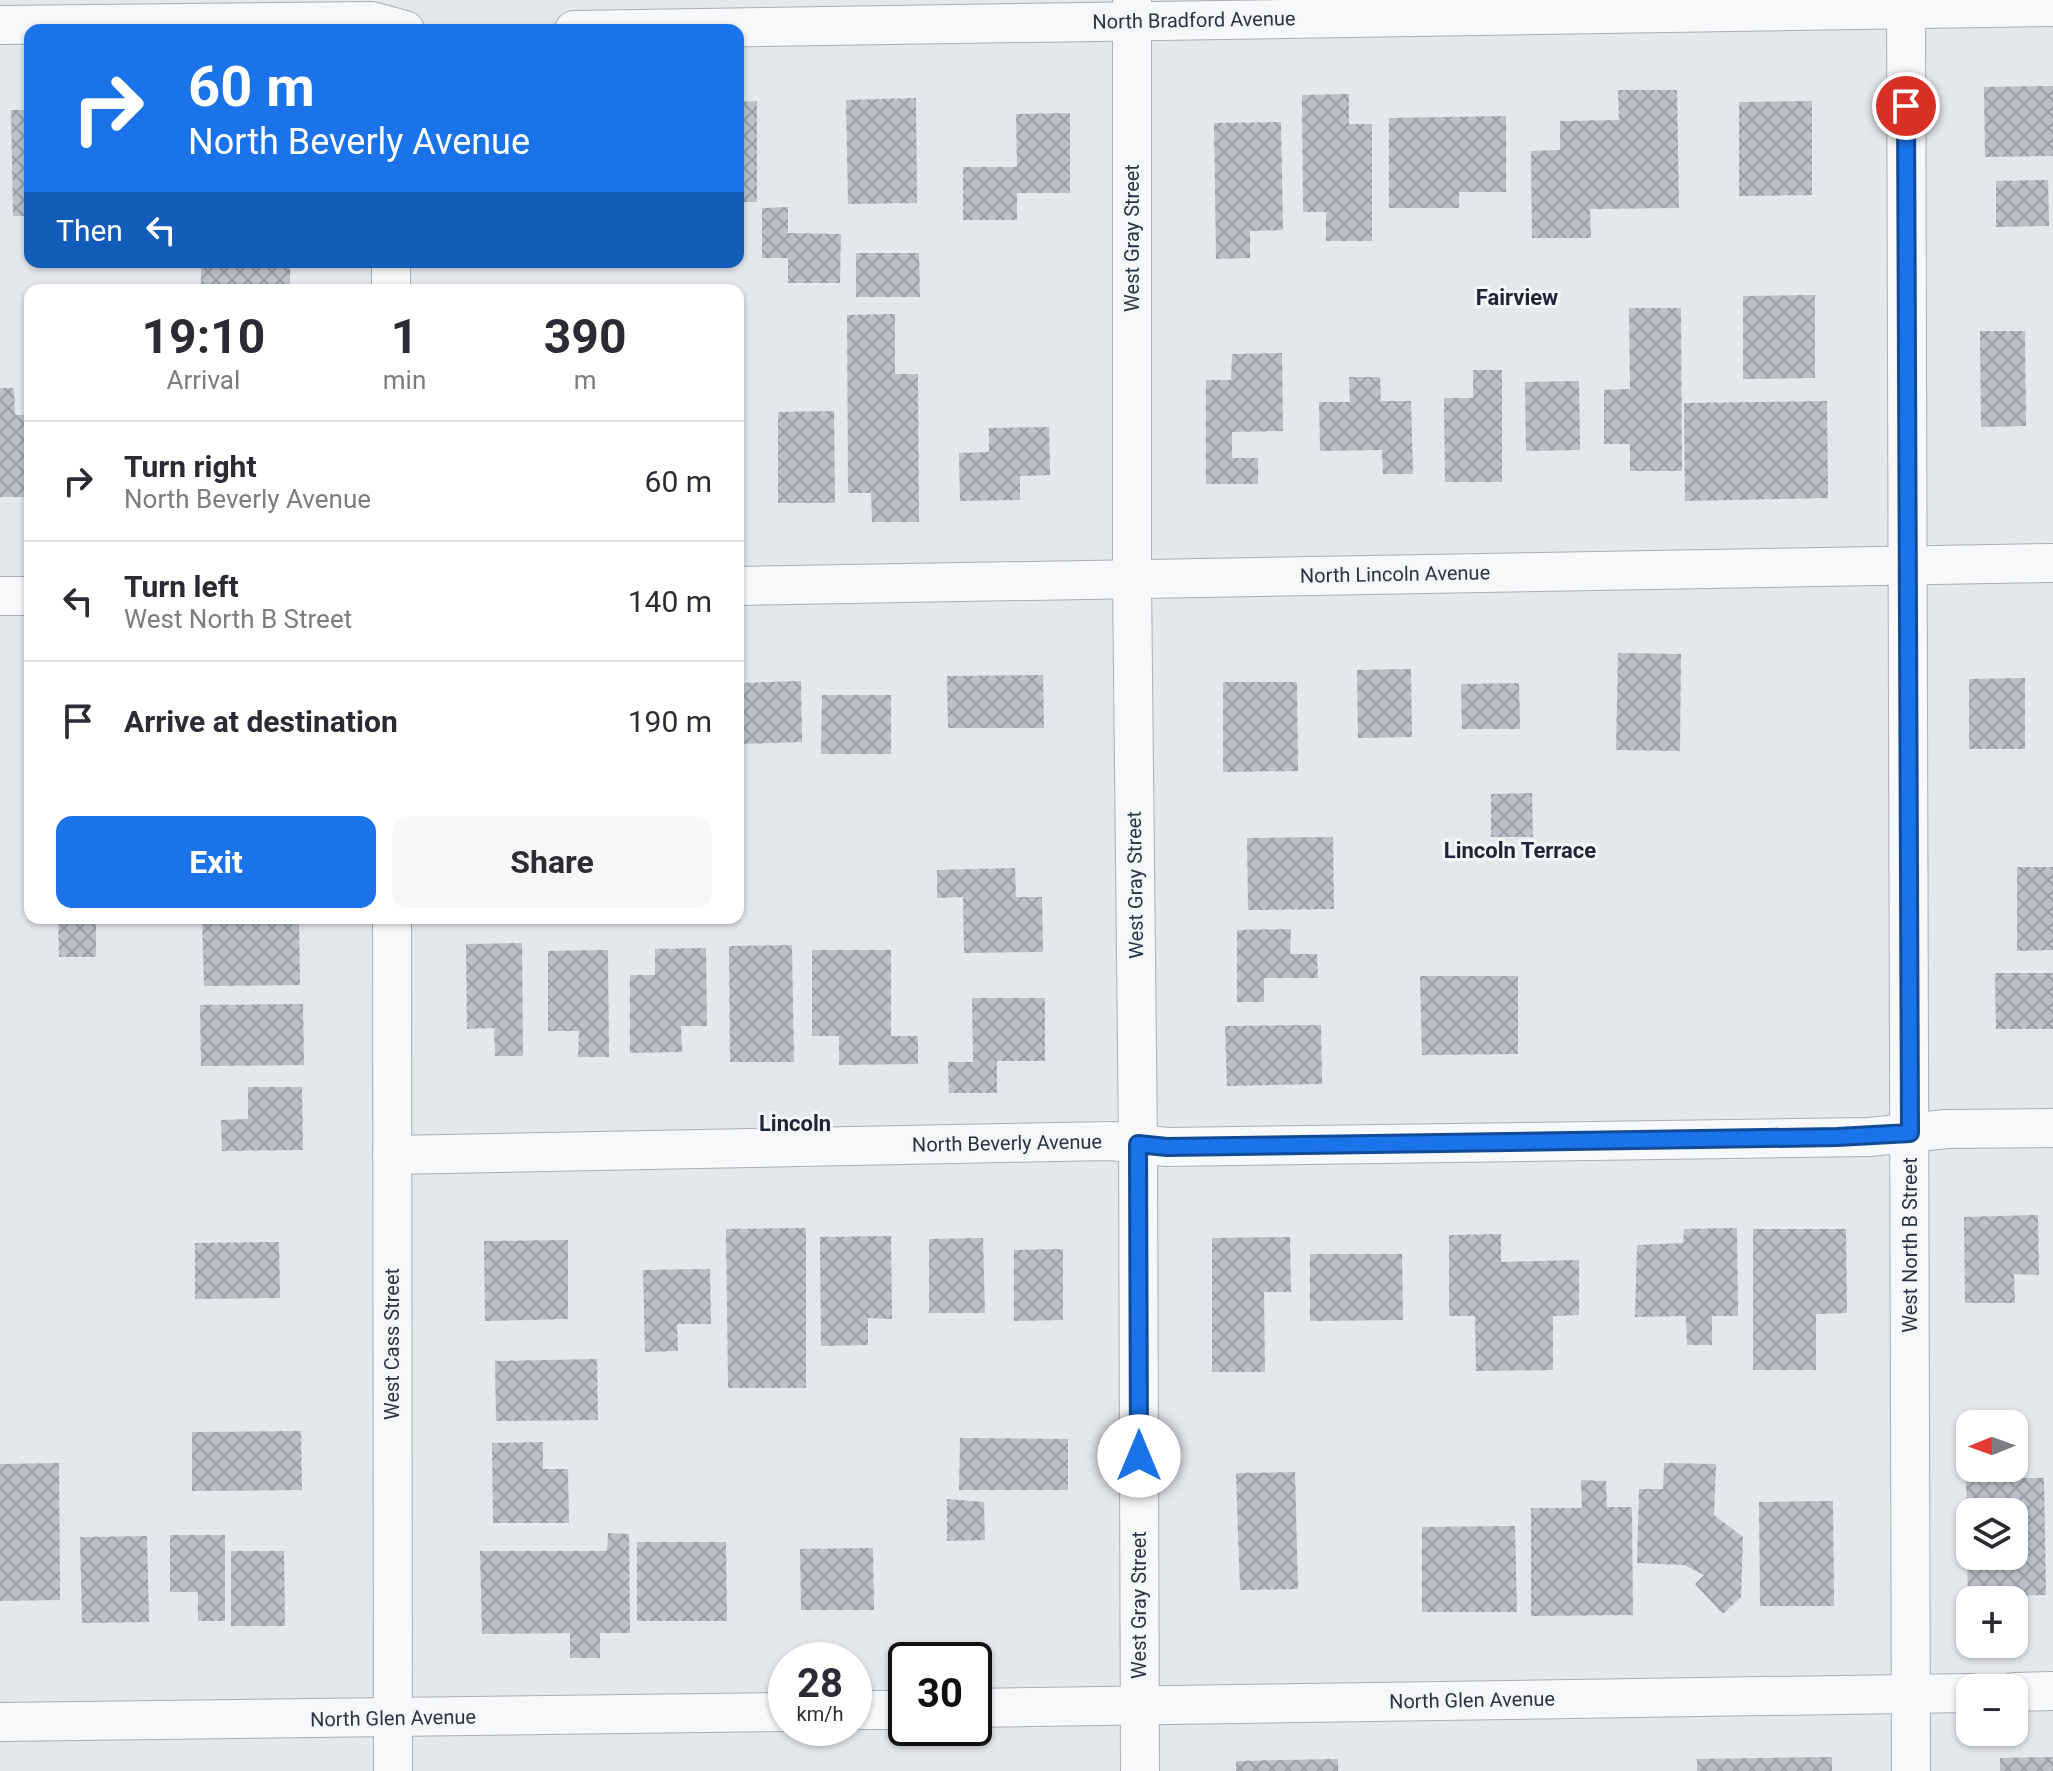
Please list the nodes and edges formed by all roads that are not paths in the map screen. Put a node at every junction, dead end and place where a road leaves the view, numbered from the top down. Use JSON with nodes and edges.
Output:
{"nodes":[{"id":1,"x":1906,"y":5,"type":"edge"},
{"id":2,"x":2053,"y":7,"type":"edge"},
{"id":3,"x":1132,"y":11,"type":"edge"},
{"id":4,"x":395,"y":22,"type":"edge"},
{"id":5,"x":93,"y":24,"type":"edge"},
{"id":6,"x":744,"y":24,"type":"edge"},
{"id":7,"x":0,"y":25,"type":"edge"},
{"id":8,"x":24,"y":25,"type":"edge"},
{"id":9,"x":2053,"y":563,"type":"edge"},
{"id":10,"x":1907,"y":565,"type":"junction"},
{"id":11,"x":1132,"y":579,"type":"junction"},
{"id":12,"x":744,"y":586,"type":"edge"},
{"id":13,"x":0,"y":596,"type":"edge"},
{"id":14,"x":24,"y":596,"type":"edge"},
{"id":15,"x":392,"y":924,"type":"edge"},
{"id":16,"x":2053,"y":1128,"type":"edge"},
{"id":17,"x":1910,"y":1133,"type":"junction"},
{"id":18,"x":1138,"y":1144,"type":"junction"},
{"id":19,"x":392,"y":1155,"type":"junction"},
{"id":20,"x":2053,"y":1691,"type":"edge"},
{"id":21,"x":2028,"y":1692,"type":"edge"},
{"id":22,"x":1956,"y":1693,"type":"edge"},
{"id":23,"x":1911,"y":1694,"type":"junction"},
{"id":24,"x":1140,"y":1705,"type":"junction"},
{"id":25,"x":992,"y":1708,"type":"edge"},
{"id":26,"x":768,"y":1712,"type":"edge"},
{"id":27,"x":392,"y":1718,"type":"junction"},
{"id":28,"x":0,"y":1722,"type":"edge"},
{"id":29,"x":393,"y":1771,"type":"edge"},
{"id":30,"x":1140,"y":1771,"type":"edge"},
{"id":31,"x":1911,"y":1771,"type":"edge"}],
"edges":[{"from":1,"to":2,"type":"street","name":"North Bradford Avenue"},
{"from":1,"to":3,"type":"street","name":"North Bradford Avenue"},
{"from":1,"to":10,"type":"street","name":"West North B Street"},
{"from":3,"to":6,"type":"street","name":"North Bradford Avenue"},
{"from":3,"to":11,"type":"street","name":"West Gray Street"},
{"from":4,"to":5,"type":"street"},
{"from":7,"to":8,"type":"street"},
{"from":9,"to":10,"type":"street","name":"North Lincoln Avenue"},
{"from":10,"to":11,"type":"street","name":"North Lincoln Avenue"},
{"from":10,"to":17,"type":"street","name":"West North B Street"},
{"from":11,"to":12,"type":"street","name":"North Lincoln Avenue"},
{"from":11,"to":18,"type":"street","name":"West Gray Street"},
{"from":13,"to":14,"type":"street"},
{"from":15,"to":19,"type":"street","name":"West Cass Street"},
{"from":16,"to":17,"type":"street","name":"North Beverly Avenue"},
{"from":17,"to":18,"type":"street","name":"North Beverly Avenue"},
{"from":17,"to":23,"type":"street","name":"West North B Street"},
{"from":18,"to":19,"type":"street","name":"North Beverly Avenue"},
{"from":18,"to":24,"type":"street","name":"West Gray Street"},
{"from":19,"to":27,"type":"street","name":"West Cass Street"},
{"from":20,"to":21,"type":"street"},
{"from":22,"to":23,"type":"street","name":"North Glen Avenue"},
{"from":23,"to":24,"type":"street","name":"North Glen Avenue"},
{"from":23,"to":31,"type":"street","name":"West North B Street"},
{"from":24,"to":25,"type":"street","name":"North Glen Avenue"},
{"from":24,"to":30,"type":"street","name":"West Gray Street"},
{"from":26,"to":27,"type":"street","name":"North Glen Avenue"},
{"from":27,"to":28,"type":"street","name":"North Glen Avenue"},
{"from":27,"to":29,"type":"street","name":"West Cass Street"}]}
